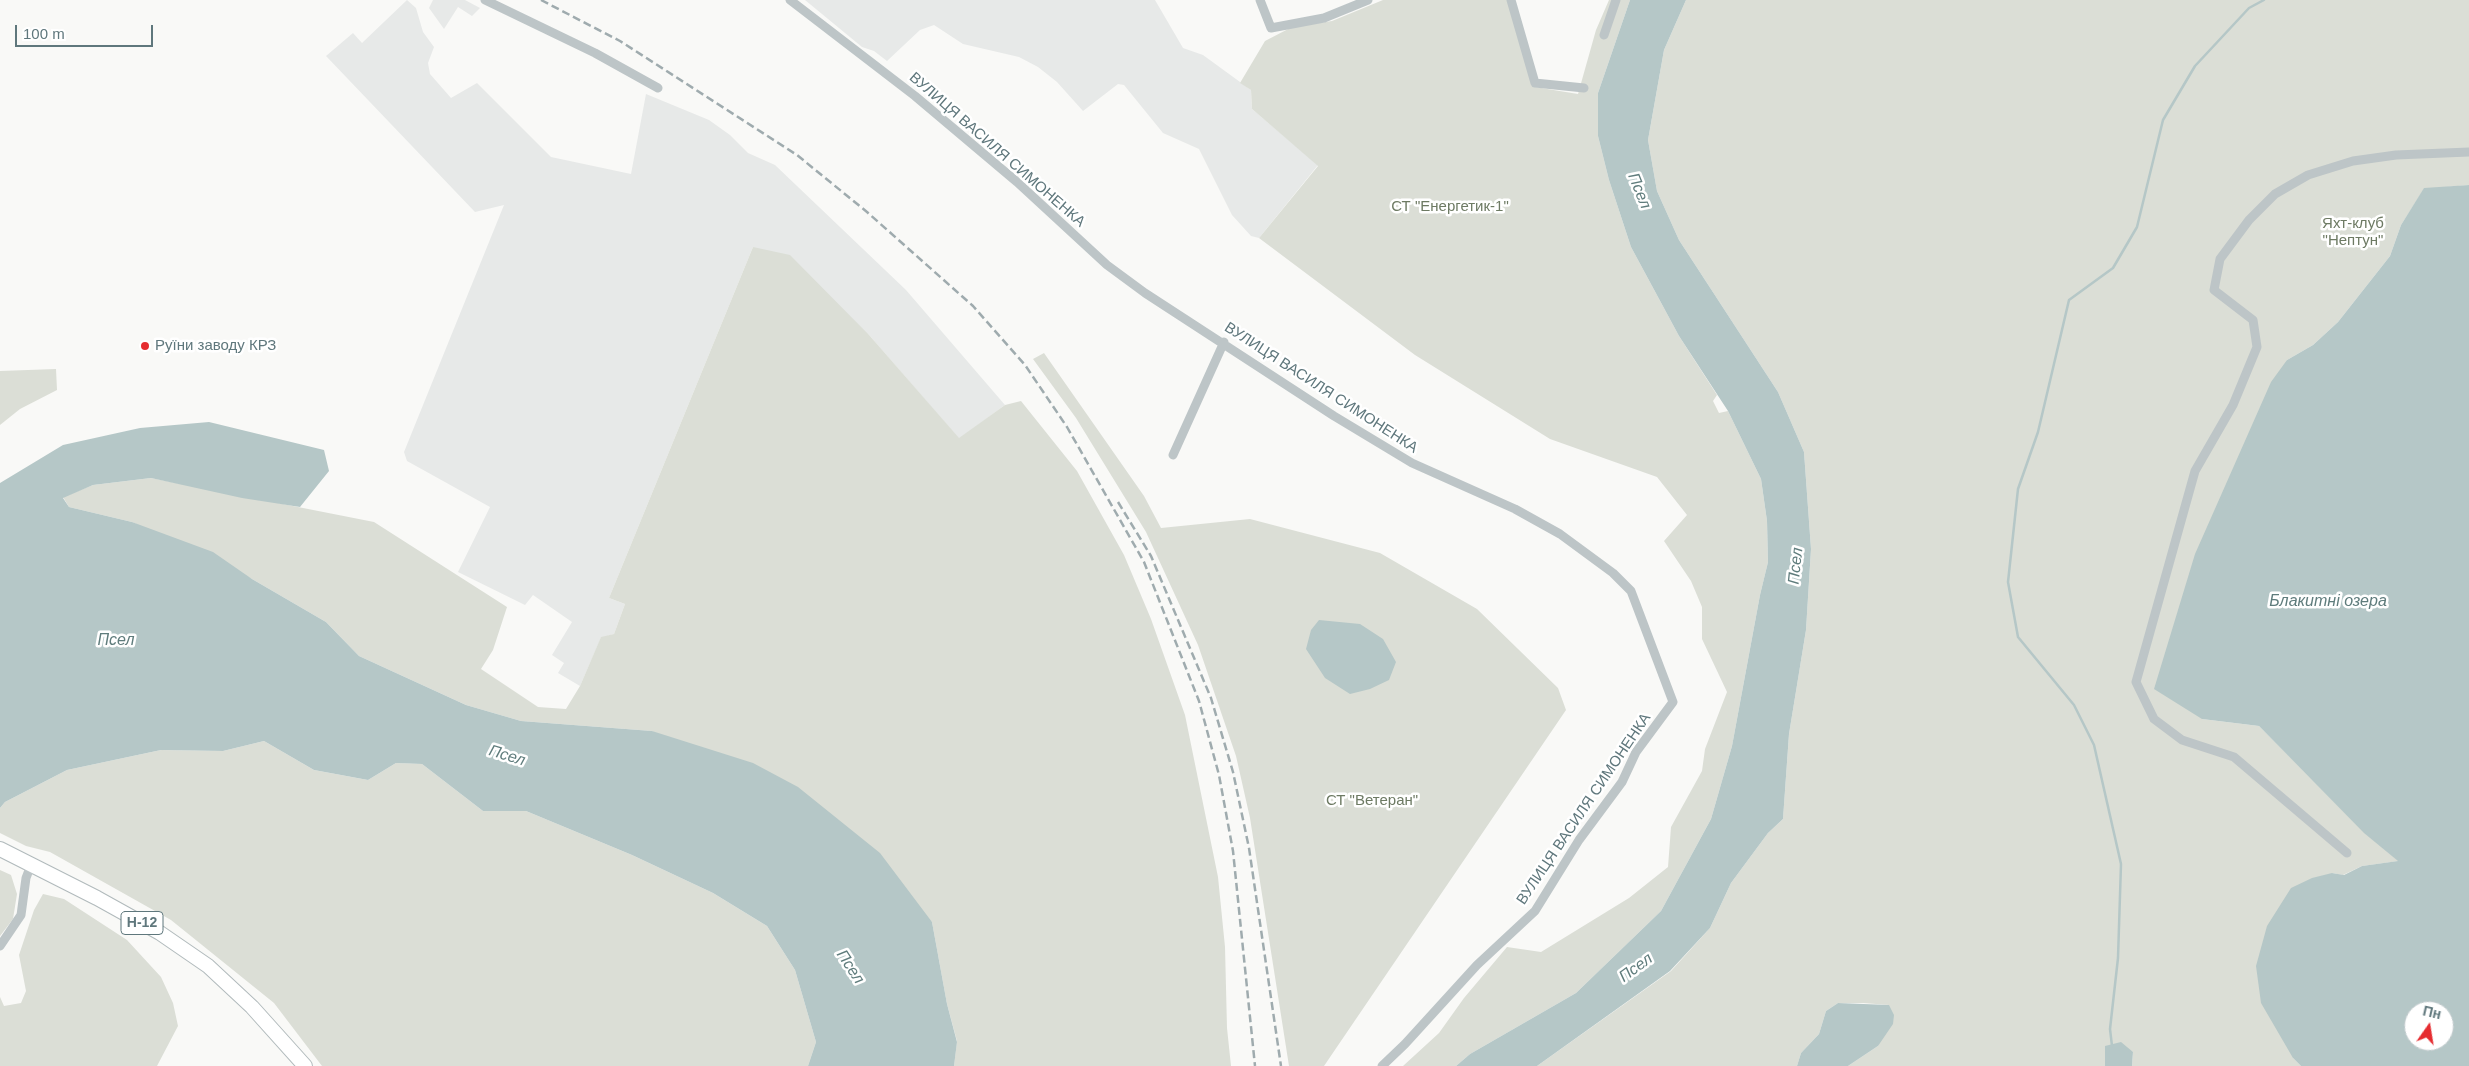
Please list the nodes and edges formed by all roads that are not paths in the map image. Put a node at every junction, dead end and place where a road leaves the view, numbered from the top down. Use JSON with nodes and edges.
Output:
{"nodes":[{"id":1,"x":485,"y":0,"type":"edge"},
{"id":2,"x":790,"y":0,"type":"edge"},
{"id":3,"x":1260,"y":0,"type":"edge"},
{"id":4,"x":1368,"y":0,"type":"edge"},
{"id":5,"x":1511,"y":0,"type":"edge"},
{"id":6,"x":1616,"y":0,"type":"edge"},
{"id":7,"x":1604,"y":35,"type":"dead end"},
{"id":8,"x":658,"y":88,"type":"dead end"},
{"id":9,"x":1584,"y":88,"type":"dead end"},
{"id":10,"x":2469,"y":152,"type":"edge"},
{"id":11,"x":1224,"y":342,"type":"junction"},
{"id":12,"x":1173,"y":455,"type":"dead end"},
{"id":13,"x":0,"y":849,"type":"edge"},
{"id":14,"x":2347,"y":853,"type":"dead end"},
{"id":15,"x":25,"y":862,"type":"junction"},
{"id":16,"x":0,"y":946,"type":"edge"},
{"id":17,"x":305,"y":1066,"type":"edge"},
{"id":18,"x":1382,"y":1066,"type":"edge"}],
"edges":[{"from":1,"to":8,"type":"street"},
{"from":2,"to":11,"type":"street","name":"ВУЛИЦЯ ВАСИЛЯ СИМОНЕНКА"},
{"from":3,"to":4,"type":"street"},
{"from":5,"to":9,"type":"street"},
{"from":6,"to":7,"type":"street"},
{"from":10,"to":14,"type":"street"},
{"from":11,"to":12,"type":"street"},
{"from":11,"to":18,"type":"street","name":"ВУЛИЦЯ ВАСИЛЯ СИМОНЕНКА"},
{"from":13,"to":15,"type":"main road","number":"Н-12"},
{"from":15,"to":16,"type":"street"},
{"from":15,"to":17,"type":"main road","number":"Н-12"}]}
